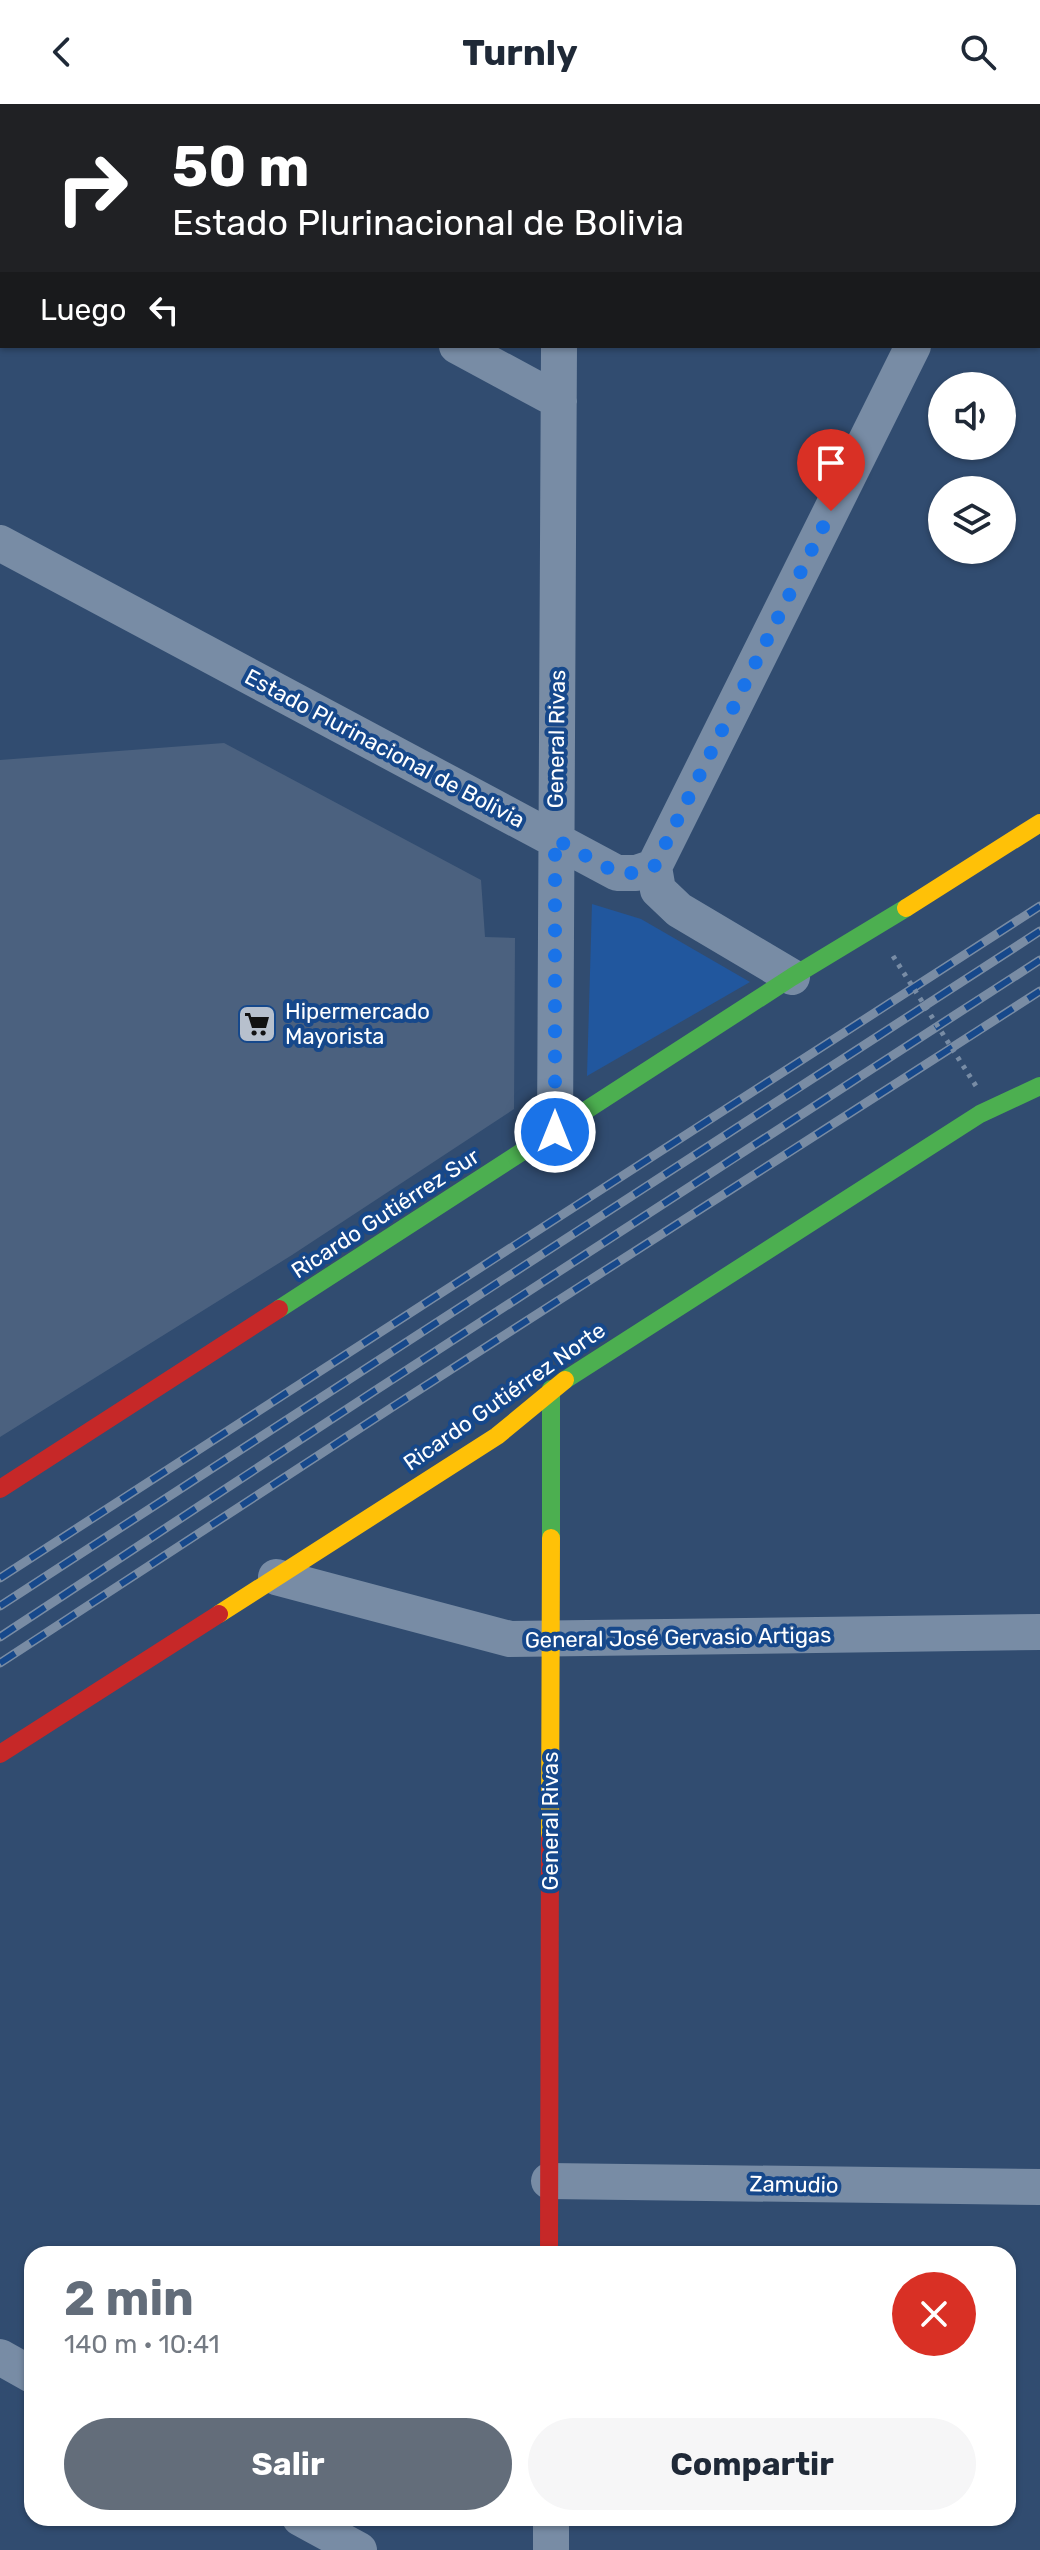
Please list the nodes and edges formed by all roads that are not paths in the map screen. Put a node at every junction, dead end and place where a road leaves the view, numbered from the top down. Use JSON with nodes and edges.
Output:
{"nodes":[{"id":1,"x":461,"y":348,"type":"edge"},
{"id":2,"x":559,"y":348,"type":"edge"},
{"id":3,"x":912,"y":348,"type":"edge"},
{"id":4,"x":559,"y":401,"type":"junction"},
{"id":5,"x":0,"y":543,"type":"edge"},
{"id":6,"x":1040,"y":823,"type":"edge"},
{"id":7,"x":555,"y":839,"type":"junction"},
{"id":8,"x":654,"y":867,"type":"junction"},
{"id":9,"x":792,"y":977,"type":"junction"},
{"id":10,"x":1040,"y":1086,"type":"edge"},
{"id":11,"x":555,"y":1132,"type":"junction"},
{"id":12,"x":551,"y":1389,"type":"junction"},
{"id":13,"x":0,"y":1489,"type":"edge"},
{"id":14,"x":276,"y":1577,"type":"junction"},
{"id":15,"x":1040,"y":1632,"type":"edge"},
{"id":16,"x":551,"y":1638,"type":"junction"},
{"id":17,"x":0,"y":1754,"type":"edge"},
{"id":18,"x":549,"y":2181,"type":"junction"},
{"id":19,"x":1040,"y":2187,"type":"edge"},
{"id":20,"x":549,"y":2246,"type":"edge"},
{"id":21,"x":0,"y":2357,"type":"edge"},
{"id":22,"x":24,"y":2370,"type":"edge"},
{"id":23,"x":315,"y":2526,"type":"edge"},
{"id":24,"x":551,"y":2526,"type":"edge"},
{"id":25,"x":359,"y":2550,"type":"edge"},
{"id":26,"x":551,"y":2550,"type":"edge"}],
"edges":[{"from":1,"to":4,"type":"street"},
{"from":2,"to":4,"type":"street","name":"General Rivas"},
{"from":3,"to":8,"type":"street"},
{"from":4,"to":7,"type":"street","name":"General Rivas"},
{"from":5,"to":7,"type":"street","name":"Estado Plurinacional de Bolivia"},
{"from":6,"to":9,"type":"street","name":"Ricardo Gutiérrez Sur"},
{"from":7,"to":8,"type":"street","name":"Estado Plurinacional de Bolivia"},
{"from":7,"to":11,"type":"street","name":"General Rivas"},
{"from":8,"to":9,"type":"street"},
{"from":9,"to":11,"type":"street","name":"Ricardo Gutiérrez Sur"},
{"from":10,"to":12,"type":"street","name":"Ricardo Gutiérrez Norte"},
{"from":11,"to":13,"type":"street","name":"Ricardo Gutiérrez Sur"},
{"from":12,"to":14,"type":"street","name":"Ricardo Gutiérrez Norte"},
{"from":12,"to":16,"type":"street","name":"General Rivas"},
{"from":14,"to":16,"type":"street","name":"General José Gervasio Artigas"},
{"from":14,"to":17,"type":"street","name":"Ricardo Gutiérrez Norte"},
{"from":15,"to":16,"type":"street","name":"General José Gervasio Artigas"},
{"from":16,"to":18,"type":"street","name":"General Rivas"},
{"from":18,"to":19,"type":"street","name":"Zamudio"},
{"from":18,"to":20,"type":"street","name":"General Rivas"},
{"from":21,"to":22,"type":"street"},
{"from":23,"to":25,"type":"street"},
{"from":24,"to":26,"type":"street"}]}
